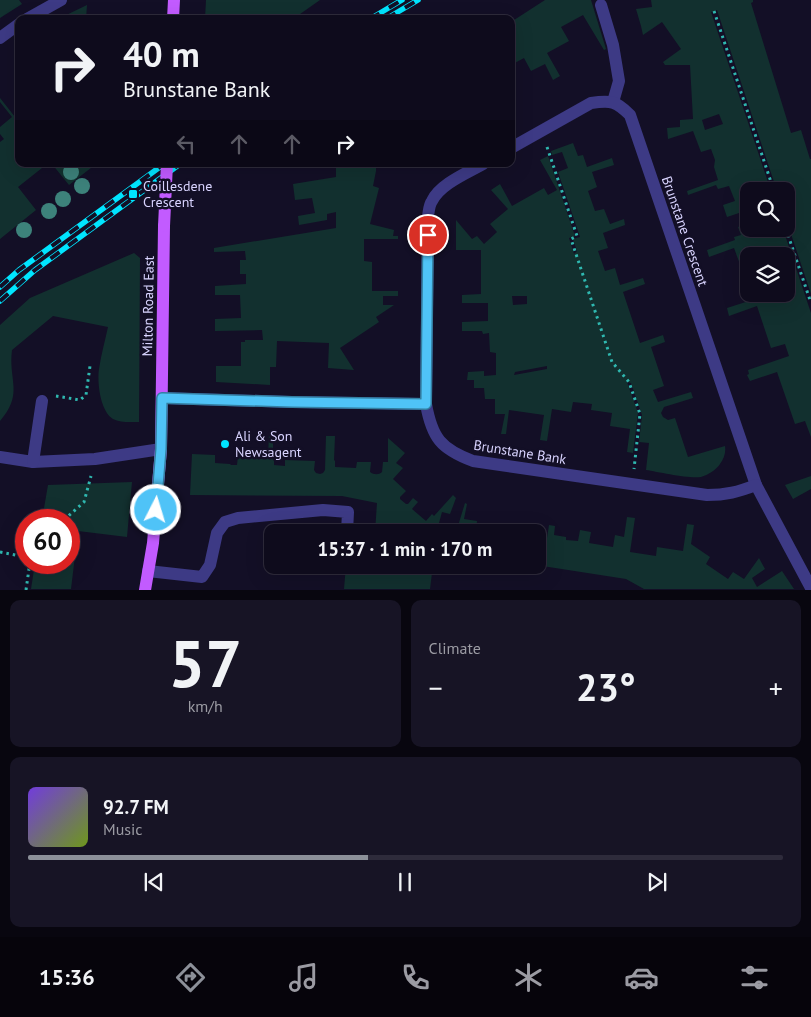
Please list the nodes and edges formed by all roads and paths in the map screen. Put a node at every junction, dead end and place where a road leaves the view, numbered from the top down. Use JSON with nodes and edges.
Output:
{"nodes":[{"id":1,"x":60,"y":0,"type":"edge"},
{"id":2,"x":174,"y":0,"type":"edge"},
{"id":3,"x":601,"y":5,"type":"dead end"},
{"id":4,"x":714,"y":11,"type":"dead end"},
{"id":5,"x":35,"y":15,"type":"edge"},
{"id":6,"x":173,"y":15,"type":"edge"},
{"id":7,"x":15,"y":27,"type":"edge"},
{"id":8,"x":0,"y":38,"type":"edge"},
{"id":9,"x":613,"y":102,"type":"junction"},
{"id":10,"x":541,"y":131,"type":"junction"},
{"id":11,"x":515,"y":146,"type":"edge"},
{"id":12,"x":167,"y":167,"type":"edge"},
{"id":13,"x":479,"y":167,"type":"edge"},
{"id":14,"x":771,"y":182,"type":"edge"},
{"id":15,"x":789,"y":237,"type":"edge"},
{"id":16,"x":811,"y":303,"type":"edge"},
{"id":17,"x":90,"y":366,"type":"dead end"},
{"id":18,"x":162,"y":398,"type":"junction"},
{"id":19,"x":42,"y":400,"type":"joint"},
{"id":20,"x":426,"y":404,"type":"junction"},
{"id":21,"x":161,"y":449,"type":"junction"},
{"id":22,"x":0,"y":457,"type":"edge"},
{"id":23,"x":95,"y":459,"type":"junction"},
{"id":24,"x":33,"y":462,"type":"junction"},
{"id":25,"x":632,"y":484,"type":"junction"},
{"id":26,"x":756,"y":485,"type":"junction"},
{"id":27,"x":76,"y":509,"type":"edge"},
{"id":28,"x":347,"y":524,"type":"edge"},
{"id":29,"x":0,"y":552,"type":"edge"},
{"id":30,"x":15,"y":555,"type":"edge"},
{"id":31,"x":148,"y":571,"type":"junction"},
{"id":32,"x":28,"y":574,"type":"edge"},
{"id":33,"x":811,"y":588,"type":"edge"},
{"id":34,"x":26,"y":590,"type":"edge"},
{"id":35,"x":145,"y":590,"type":"edge"}],
"edges":[{"from":1,"to":5,"type":"street"},
{"from":2,"to":6,"type":"main road"},
{"from":3,"to":9,"type":"street"},
{"from":4,"to":14,"type":"path"},
{"from":7,"to":8,"type":"street"},
{"from":9,"to":10,"type":"street"},
{"from":9,"to":26,"type":"street","name":"Brunstane Crescent"},
{"from":10,"to":11,"type":"street"},
{"from":10,"to":25,"type":"path"},
{"from":12,"to":18,"type":"main road","name":"Milton Road East","bridge":true},
{"from":13,"to":20,"type":"street"},
{"from":15,"to":16,"type":"path"},
{"from":17,"to":19,"type":"path"},
{"from":18,"to":20,"type":"street"},
{"from":18,"to":21,"type":"main road","name":"Milton Road East"},
{"from":19,"to":24,"type":"street"},
{"from":20,"to":25,"type":"street","name":"Brunstane Bank"},
{"from":21,"to":23,"type":"street"},
{"from":21,"to":31,"type":"main road","name":"Milton Road East"},
{"from":22,"to":24,"type":"street"},
{"from":23,"to":24,"type":"street"},
{"from":23,"to":27,"type":"path"},
{"from":25,"to":26,"type":"street","name":"Brunstane Bank"},
{"from":26,"to":33,"type":"street"},
{"from":28,"to":31,"type":"street"},
{"from":29,"to":30,"type":"path"},
{"from":31,"to":35,"type":"main road","name":"Milton Road East"},
{"from":32,"to":34,"type":"path"}]}
